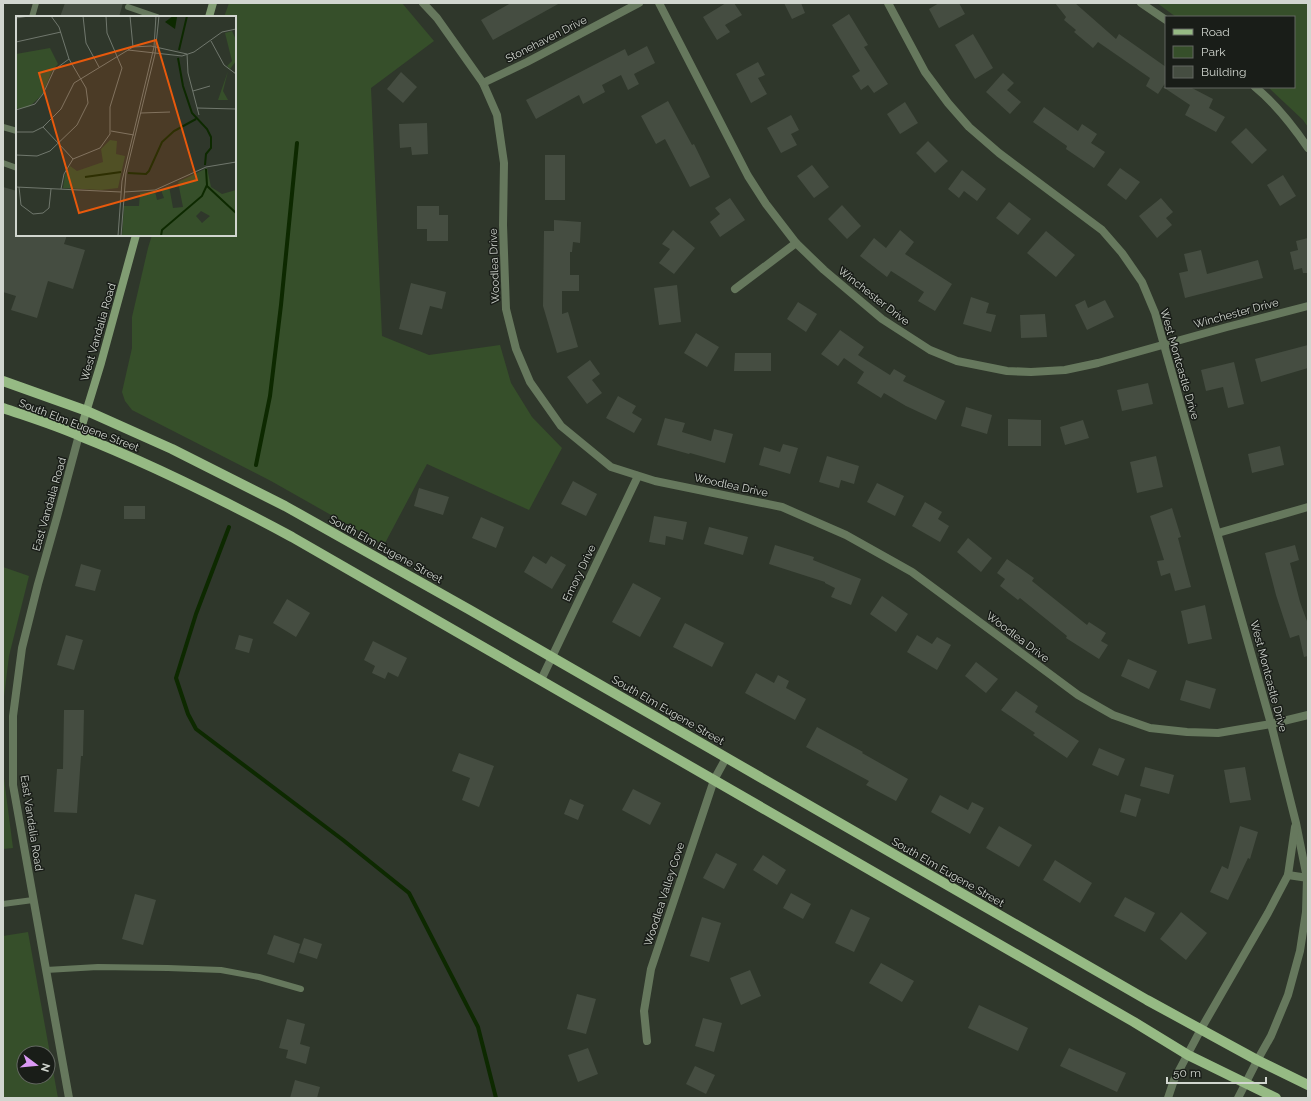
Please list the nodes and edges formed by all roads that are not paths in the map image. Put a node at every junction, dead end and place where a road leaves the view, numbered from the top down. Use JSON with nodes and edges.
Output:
{"nodes":[{"id":1,"x":36,"y":3,"type":"edge"},
{"id":2,"x":213,"y":3,"type":"edge"},
{"id":3,"x":423,"y":3,"type":"edge"},
{"id":4,"x":639,"y":3,"type":"edge"},
{"id":5,"x":659,"y":3,"type":"edge"},
{"id":6,"x":888,"y":3,"type":"edge"},
{"id":7,"x":1141,"y":3,"type":"edge"},
{"id":8,"x":128,"y":7,"type":"dead end"},
{"id":9,"x":32,"y":16,"type":"edge"},
{"id":10,"x":154,"y":16,"type":"edge"},
{"id":11,"x":209,"y":16,"type":"edge"},
{"id":12,"x":1165,"y":19,"type":"edge"},
{"id":13,"x":483,"y":83,"type":"junction"},
{"id":14,"x":1256,"y":88,"type":"edge"},
{"id":15,"x":3,"y":127,"type":"edge"},
{"id":16,"x":16,"y":131,"type":"edge"},
{"id":17,"x":1308,"y":148,"type":"edge"},
{"id":18,"x":3,"y":163,"type":"edge"},
{"id":19,"x":16,"y":168,"type":"edge"},
{"id":20,"x":136,"y":236,"type":"edge"},
{"id":21,"x":796,"y":243,"type":"junction"},
{"id":22,"x":735,"y":289,"type":"dead end"},
{"id":23,"x":1308,"y":306,"type":"edge"},
{"id":24,"x":1163,"y":345,"type":"junction"},
{"id":25,"x":3,"y":381,"type":"edge"},
{"id":26,"x":3,"y":408,"type":"edge"},
{"id":27,"x":87,"y":411,"type":"junction"},
{"id":28,"x":79,"y":435,"type":"junction"},
{"id":29,"x":638,"y":476,"type":"junction"},
{"id":30,"x":1308,"y":507,"type":"edge"},
{"id":31,"x":1218,"y":533,"type":"junction"},
{"id":32,"x":551,"y":657,"type":"junction"},
{"id":33,"x":540,"y":680,"type":"junction"},
{"id":34,"x":1308,"y":715,"type":"edge"},
{"id":35,"x":1271,"y":724,"type":"junction"},
{"id":36,"x":726,"y":758,"type":"junction"},
{"id":37,"x":714,"y":780,"type":"junction"},
{"id":38,"x":1296,"y":823,"type":"junction"},
{"id":39,"x":1288,"y":875,"type":"junction"},
{"id":40,"x":1308,"y":878,"type":"edge"},
{"id":41,"x":33,"y":900,"type":"junction"},
{"id":42,"x":3,"y":904,"type":"edge"},
{"id":43,"x":46,"y":970,"type":"junction"},
{"id":44,"x":301,"y":989,"type":"dead end"},
{"id":45,"x":1201,"y":1029,"type":"junction"},
{"id":46,"x":647,"y":1041,"type":"dead end"},
{"id":47,"x":1188,"y":1055,"type":"junction"},
{"id":48,"x":1257,"y":1060,"type":"junction"},
{"id":49,"x":1246,"y":1084,"type":"junction"},
{"id":50,"x":1308,"y":1085,"type":"edge"},
{"id":51,"x":69,"y":1098,"type":"edge"},
{"id":52,"x":1168,"y":1098,"type":"edge"},
{"id":53,"x":1238,"y":1098,"type":"edge"},
{"id":54,"x":1276,"y":1098,"type":"edge"}],
"edges":[{"from":1,"to":9,"type":"lane"},
{"from":2,"to":11,"type":"main road"},
{"from":3,"to":13,"type":"street","name":"Woodlea Drive"},
{"from":4,"to":13,"type":"street","name":"Stonehaven Drive"},
{"from":5,"to":21,"type":"street","name":"Winchester Drive"},
{"from":6,"to":24,"type":"street","name":"West Montcastle Drive"},
{"from":7,"to":12,"type":"street"},
{"from":8,"to":10,"type":"lane"},
{"from":13,"to":29,"type":"street","name":"Woodlea Drive"},
{"from":14,"to":17,"type":"street"},
{"from":15,"to":16,"type":"lane"},
{"from":18,"to":19,"type":"lane"},
{"from":20,"to":27,"type":"main road","name":"West Vandalia Road"},
{"from":21,"to":22,"type":"street"},
{"from":21,"to":24,"type":"street","name":"Winchester Drive"},
{"from":23,"to":24,"type":"street","name":"Winchester Drive"},
{"from":24,"to":31,"type":"street","name":"West Montcastle Drive"},
{"from":25,"to":27,"type":"main road","name":"South Elm Eugene Street"},
{"from":26,"to":28,"type":"main road","name":"South Elm Eugene Street"},
{"from":27,"to":28,"type":"main road","name":"West Vandalia Road"},
{"from":27,"to":32,"type":"main road","name":"South Elm Eugene Street"},
{"from":28,"to":33,"type":"main road","name":"South Elm Eugene Street"},
{"from":28,"to":41,"type":"street","name":"East Vandalia Road"},
{"from":29,"to":32,"type":"street","name":"Emory Drive"},
{"from":29,"to":35,"type":"street","name":"Woodlea Drive"},
{"from":30,"to":31,"type":"street"},
{"from":31,"to":35,"type":"street","name":"West Montcastle Drive"},
{"from":32,"to":33,"type":"street","name":"Emory Drive"},
{"from":32,"to":36,"type":"main road","name":"South Elm Eugene Street"},
{"from":33,"to":37,"type":"main road","name":"South Elm Eugene Street"},
{"from":34,"to":35,"type":"street","name":"Woodlea Drive"},
{"from":35,"to":38,"type":"street","name":"West Montcastle Drive"},
{"from":36,"to":37,"type":"street","name":"Woodlea Valley Cove"},
{"from":36,"to":45,"type":"main road","name":"South Elm Eugene Street"},
{"from":37,"to":46,"type":"street","name":"Woodlea Valley Cove"},
{"from":37,"to":47,"type":"main road","name":"South Elm Eugene Street"},
{"from":38,"to":39,"type":"street","name":"West Montcastle Drive"},
{"from":38,"to":40,"type":"street","name":"West Montcastle Drive"},
{"from":39,"to":40,"type":"street"},
{"from":39,"to":45,"type":"street","name":"West Montcastle Drive"},
{"from":40,"to":48,"type":"street","name":"West Montcastle Drive"},
{"from":41,"to":42,"type":"lane"},
{"from":41,"to":43,"type":"street","name":"East Vandalia Road"},
{"from":43,"to":44,"type":"lane"},
{"from":43,"to":51,"type":"street","name":"East Vandalia Road"},
{"from":45,"to":47,"type":"street","name":"West Montcastle Drive"},
{"from":45,"to":48,"type":"main road","name":"South Elm Eugene Street"},
{"from":47,"to":49,"type":"main road","name":"South Elm Eugene Street"},
{"from":47,"to":52,"type":"street","name":"West Montcastle Drive"},
{"from":48,"to":49,"type":"street","name":"West Montcastle Drive"},
{"from":48,"to":50,"type":"main road","name":"South Elm Eugene Street"},
{"from":49,"to":53,"type":"street","name":"West Montcastle Drive"},
{"from":49,"to":54,"type":"main road","name":"South Elm Eugene Street"}]}
